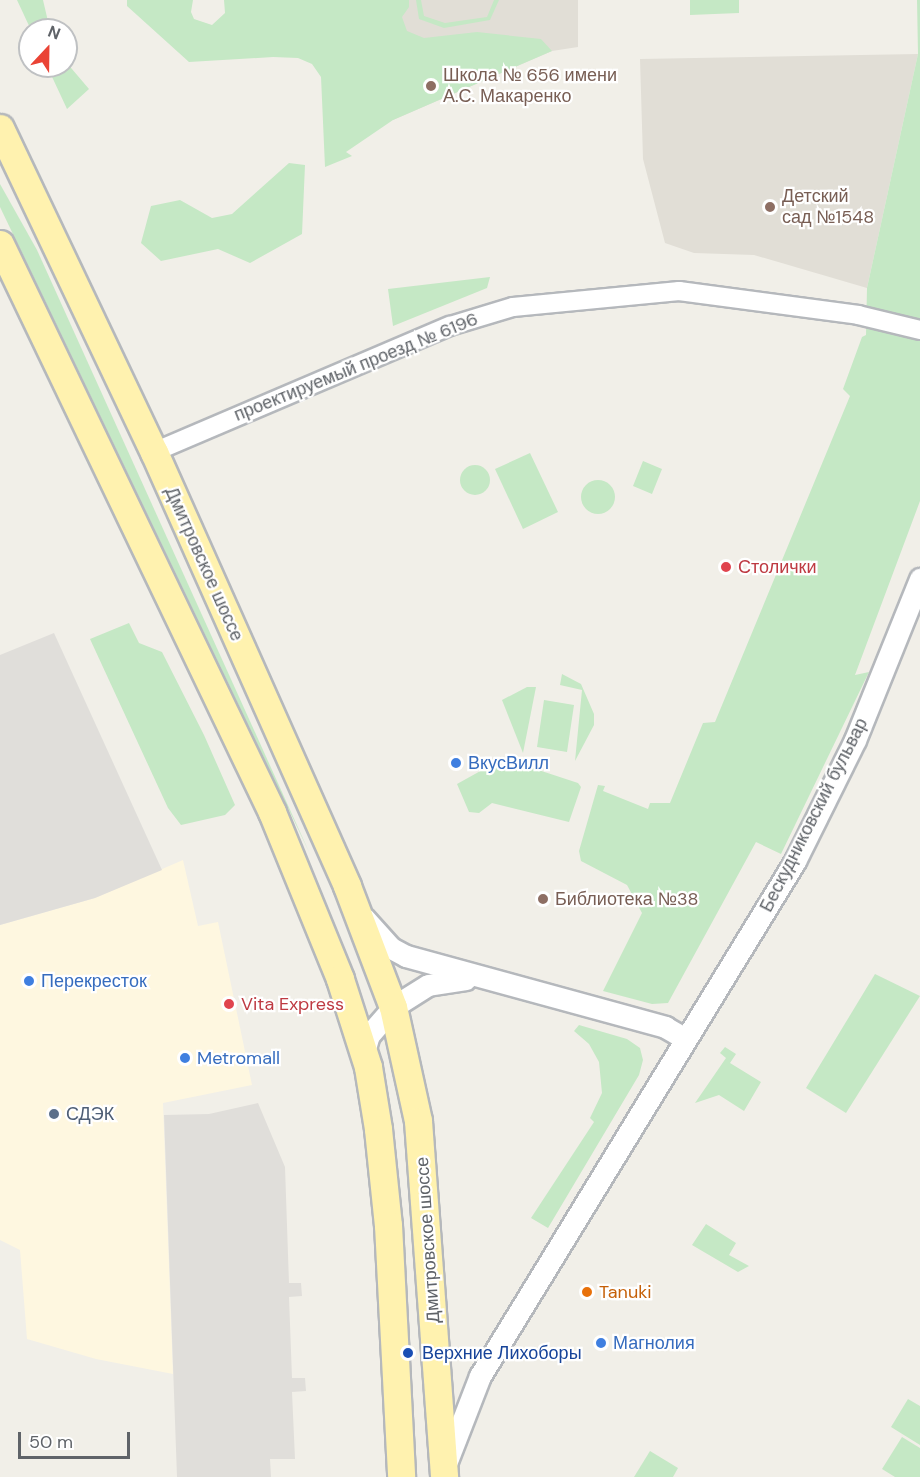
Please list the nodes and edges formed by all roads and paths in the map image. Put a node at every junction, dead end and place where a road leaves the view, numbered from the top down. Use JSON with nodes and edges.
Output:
{"nodes":[{"id":1,"x":0,"y":128,"type":"edge"},
{"id":2,"x":0,"y":244,"type":"edge"},
{"id":3,"x":920,"y":330,"type":"edge"},
{"id":4,"x":154,"y":452,"type":"junction"},
{"id":5,"x":920,"y":579,"type":"edge"},
{"id":6,"x":357,"y":910,"type":"junction"},
{"id":7,"x":479,"y":979,"type":"junction"},
{"id":8,"x":393,"y":1006,"type":"junction"},
{"id":9,"x":686,"y":1040,"type":"junction"},
{"id":10,"x":364,"y":1052,"type":"junction"},
{"id":11,"x":443,"y":1475,"type":"edge"},
{"id":12,"x":401,"y":1477,"type":"edge"}],
"edges":[{"from":1,"to":4,"type":"main road","name":"Дмитровское шоссе"},
{"from":2,"to":10,"type":"main road"},
{"from":3,"to":4,"type":"street","name":"проектируемый проезд № 6196"},
{"from":4,"to":6,"type":"main road","name":"Дмитровское шоссе"},
{"from":5,"to":9,"type":"street","name":"Бескудниковский бульвар"},
{"from":6,"to":7,"type":"street"},
{"from":6,"to":8,"type":"main road","name":"Дмитровское шоссе"},
{"from":7,"to":8,"type":"street"},
{"from":7,"to":9,"type":"street"},
{"from":8,"to":10,"type":"street"},
{"from":8,"to":11,"type":"main road","name":"Дмитровское шоссе"},
{"from":9,"to":11,"type":"street","name":"Бескудниковский бульвар"},
{"from":10,"to":12,"type":"main road"}]}
